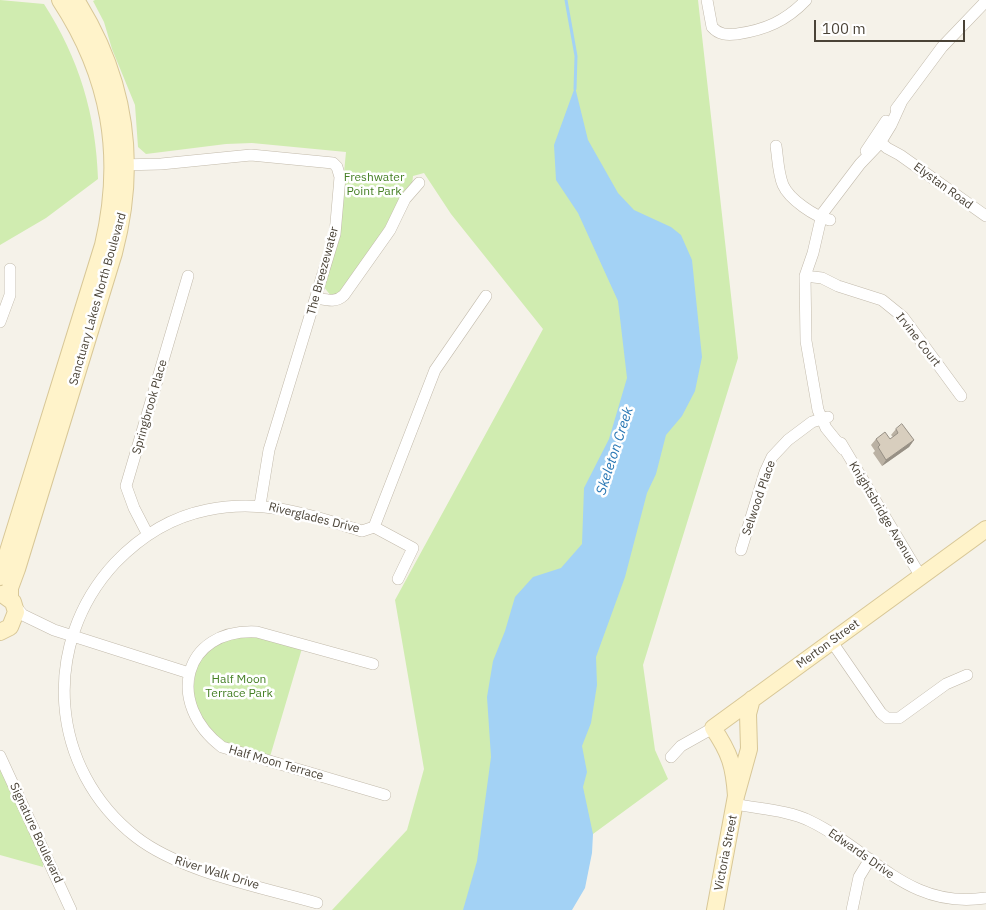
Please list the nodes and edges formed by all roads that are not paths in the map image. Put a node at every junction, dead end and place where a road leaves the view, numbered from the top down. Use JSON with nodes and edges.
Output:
{"nodes":[{"id":1,"x":60,"y":0,"type":"edge"},
{"id":2,"x":76,"y":0,"type":"edge"},
{"id":3,"x":707,"y":0,"type":"edge"},
{"id":4,"x":806,"y":0,"type":"edge"},
{"id":5,"x":986,"y":1,"type":"edge"},
{"id":6,"x":986,"y":10,"type":"edge"},
{"id":7,"x":969,"y":19,"type":"junction"},
{"id":8,"x":879,"y":139,"type":"junction"},
{"id":9,"x":776,"y":146,"type":"dead end"},
{"id":10,"x":120,"y":165,"type":"junction"},
{"id":11,"x":419,"y":183,"type":"dead end"},
{"id":12,"x":984,"y":212,"type":"edge"},
{"id":13,"x":824,"y":217,"type":"junction"},
{"id":14,"x":10,"y":269,"type":"dead end"},
{"id":15,"x":188,"y":276,"type":"dead end"},
{"id":16,"x":810,"y":278,"type":"junction"},
{"id":17,"x":486,"y":296,"type":"dead end"},
{"id":18,"x":317,"y":298,"type":"junction"},
{"id":19,"x":0,"y":322,"type":"edge"},
{"id":20,"x":961,"y":396,"type":"dead end"},
{"id":21,"x":825,"y":419,"type":"junction"},
{"id":22,"x":260,"y":504,"type":"junction"},
{"id":23,"x":374,"y":527,"type":"junction"},
{"id":24,"x":986,"y":529,"type":"edge"},
{"id":25,"x":148,"y":535,"type":"junction"},
{"id":26,"x":742,"y":550,"type":"dead end"},
{"id":27,"x":0,"y":577,"type":"edge"},
{"id":28,"x":921,"y":577,"type":"junction"},
{"id":29,"x":398,"y":579,"type":"dead end"},
{"id":30,"x":8,"y":599,"type":"edge"},
{"id":31,"x":42,"y":626,"type":"junction"},
{"id":32,"x":3,"y":632,"type":"edge"},
{"id":33,"x":73,"y":637,"type":"junction"},
{"id":34,"x":832,"y":642,"type":"junction"},
{"id":35,"x":373,"y":664,"type":"dead end"},
{"id":36,"x":189,"y":673,"type":"junction"},
{"id":37,"x":968,"y":675,"type":"dead end"},
{"id":38,"x":752,"y":699,"type":"junction"},
{"id":39,"x":713,"y":728,"type":"junction"},
{"id":40,"x":0,"y":756,"type":"edge"},
{"id":41,"x":671,"y":757,"type":"dead end"},
{"id":42,"x":385,"y":795,"type":"dead end"},
{"id":43,"x":736,"y":800,"type":"junction"},
{"id":44,"x":870,"y":859,"type":"junction"},
{"id":45,"x":986,"y":898,"type":"edge"},
{"id":46,"x":317,"y":903,"type":"dead end"},
{"id":47,"x":71,"y":910,"type":"edge"},
{"id":48,"x":715,"y":910,"type":"edge"},
{"id":49,"x":852,"y":910,"type":"edge"}],
"edges":[{"from":1,"to":10,"type":"street","name":"Sanctuary Lakes North Boulevard"},
{"from":2,"to":10,"type":"street","name":"Sanctuary Lakes North Boulevard"},
{"from":3,"to":4,"type":"street"},
{"from":5,"to":7,"type":"street","name":"Knightsbridge Avenue"},
{"from":6,"to":7,"type":"street","name":"Knightsbridge Avenue"},
{"from":7,"to":8,"type":"street","name":"Knightsbridge Avenue"},
{"from":8,"to":12,"type":"street","name":"Elystan Road"},
{"from":8,"to":13,"type":"street","name":"Knightsbridge Avenue"},
{"from":9,"to":13,"type":"street"},
{"from":10,"to":18,"type":"street","name":"The Breezewater"},
{"from":10,"to":27,"type":"street","name":"Sanctuary Lakes North Boulevard"},
{"from":10,"to":30,"type":"street","name":"Sanctuary Lakes North Boulevard"},
{"from":11,"to":18,"type":"street"},
{"from":13,"to":16,"type":"street","name":"Knightsbridge Avenue"},
{"from":14,"to":19,"type":"street"},
{"from":15,"to":25,"type":"street","name":"Springbrook Place"},
{"from":16,"to":20,"type":"street","name":"Irvine Court"},
{"from":16,"to":21,"type":"street","name":"Knightsbridge Avenue"},
{"from":17,"to":23,"type":"street","name":"Riverglades Drive"},
{"from":18,"to":22,"type":"street","name":"The Breezewater"},
{"from":21,"to":26,"type":"street","name":"Selwood Place"},
{"from":21,"to":28,"type":"street","name":"Knightsbridge Avenue"},
{"from":22,"to":23,"type":"street","name":"Riverglades Drive"},
{"from":22,"to":25,"type":"street","name":"Riverglades Drive"},
{"from":23,"to":29,"type":"street","name":"Riverglades Drive"},
{"from":24,"to":28,"type":"street","name":"Merton Street"},
{"from":25,"to":33,"type":"street","name":"Riverglades Drive"},
{"from":28,"to":34,"type":"street","name":"Merton Street"},
{"from":30,"to":31,"type":"street"},
{"from":30,"to":32,"type":"street","name":"Sanctuary Lakes North Boulevard"},
{"from":31,"to":32,"type":"street"},
{"from":31,"to":33,"type":"street"},
{"from":33,"to":36,"type":"street"},
{"from":33,"to":46,"type":"street","name":"River Walk Drive"},
{"from":34,"to":37,"type":"street"},
{"from":34,"to":38,"type":"street","name":"Merton Street"},
{"from":35,"to":36,"type":"street"},
{"from":36,"to":42,"type":"street","name":"Half Moon Terrace"},
{"from":38,"to":39,"type":"street","name":"Merton Street"},
{"from":38,"to":43,"type":"street","name":"Victoria Street"},
{"from":39,"to":41,"type":"street","name":"Merton Street"},
{"from":39,"to":43,"type":"street","name":"Victoria Street"},
{"from":40,"to":47,"type":"street","name":"Signature Boulevard"},
{"from":43,"to":44,"type":"street","name":"Edwards Drive"},
{"from":43,"to":48,"type":"street","name":"Victoria Street"},
{"from":44,"to":45,"type":"street","name":"Edwards Drive"},
{"from":44,"to":49,"type":"street"}]}
